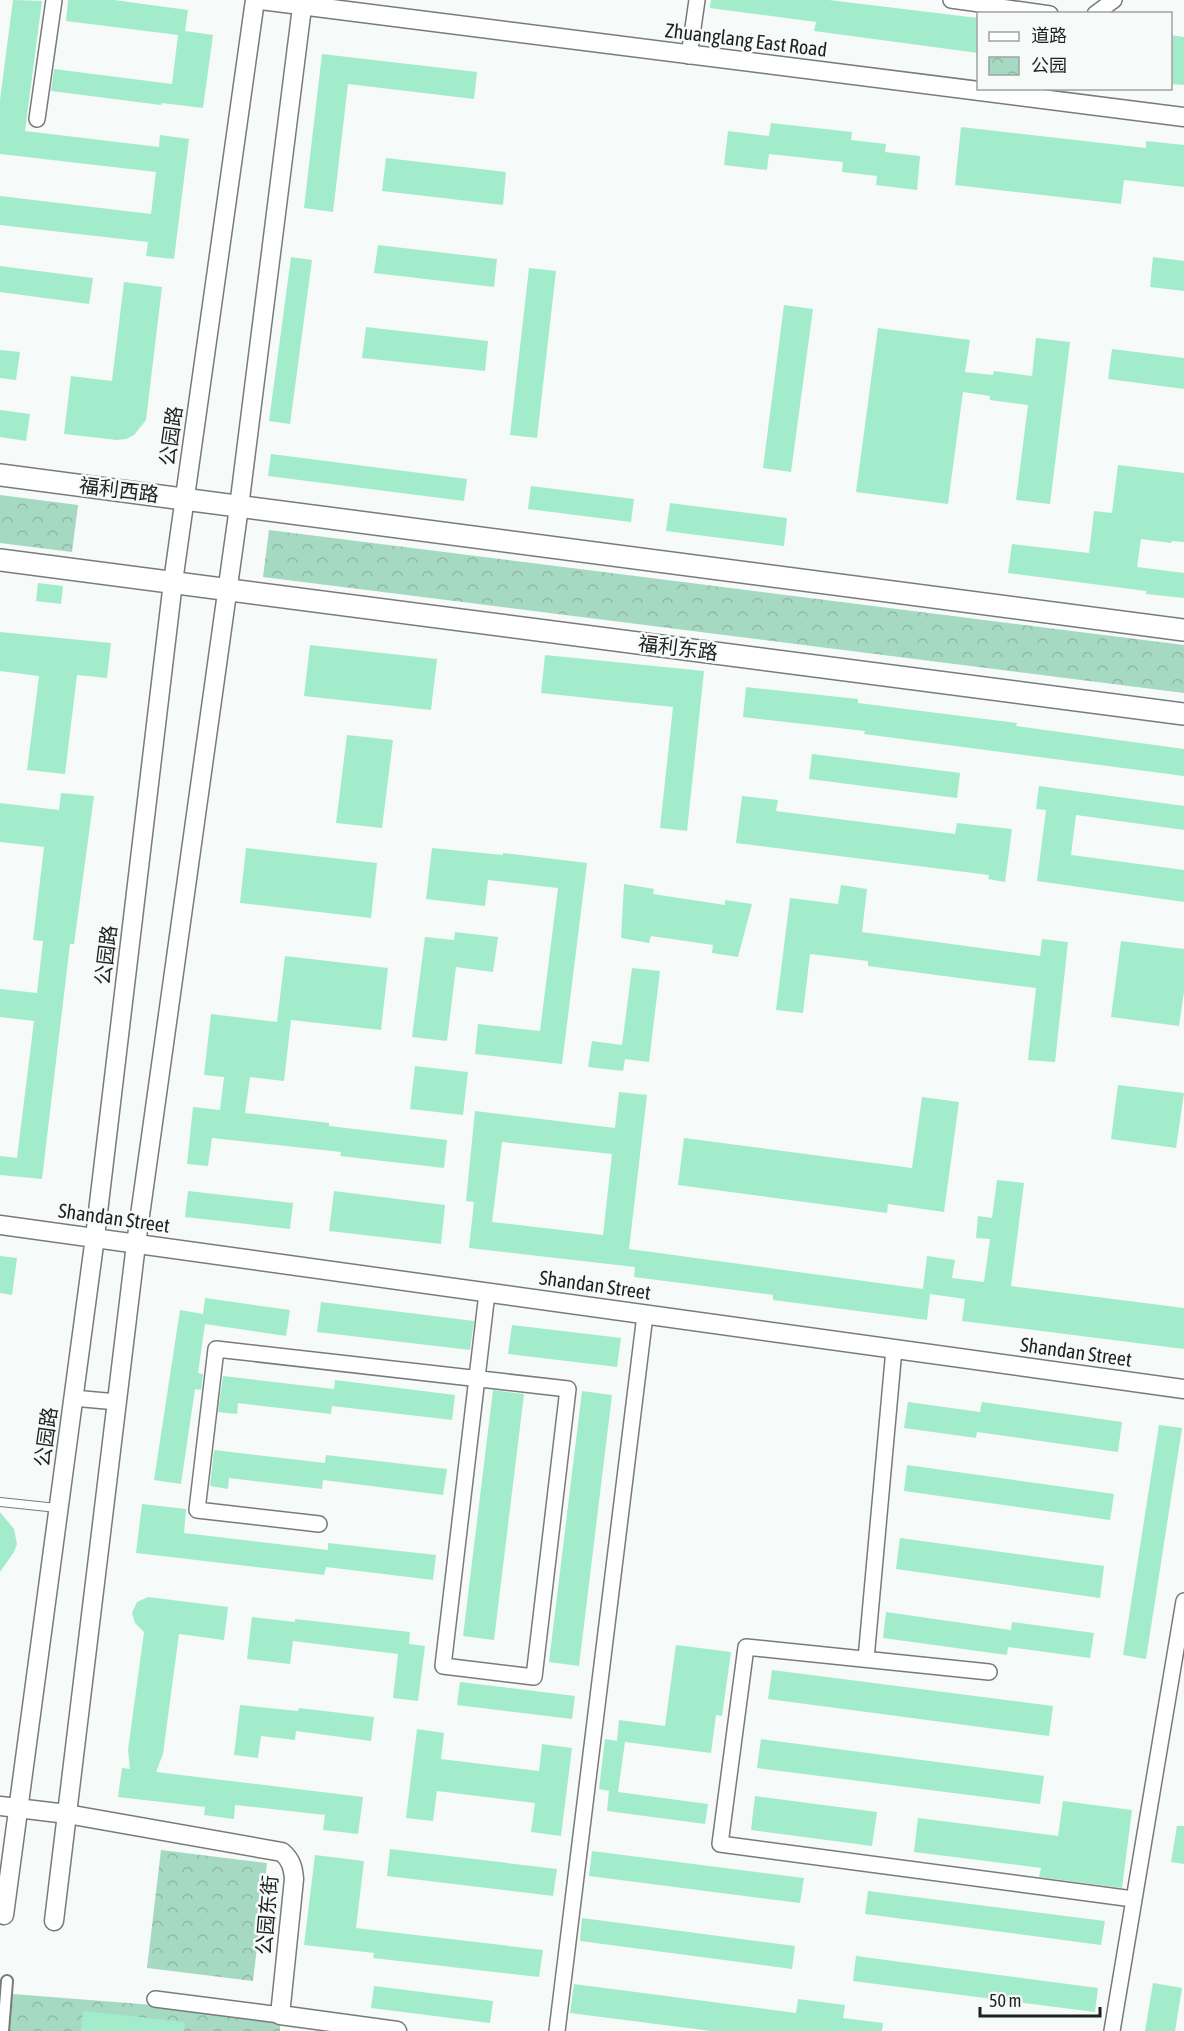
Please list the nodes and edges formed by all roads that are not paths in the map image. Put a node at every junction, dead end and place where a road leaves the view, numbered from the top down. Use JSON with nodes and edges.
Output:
{"nodes":[{"id":1,"x":54,"y":0,"type":"edge"},
{"id":2,"x":255,"y":0,"type":"edge"},
{"id":3,"x":261,"y":0,"type":"edge"},
{"id":4,"x":697,"y":0,"type":"edge"},
{"id":5,"x":951,"y":0,"type":"edge"},
{"id":6,"x":1114,"y":0,"type":"edge"},
{"id":7,"x":302,"y":7,"type":"junction"},
{"id":8,"x":1036,"y":12,"type":"edge"},
{"id":9,"x":1098,"y":12,"type":"edge"},
{"id":10,"x":689,"y":56,"type":"junction"},
{"id":11,"x":1184,"y":117,"type":"edge"},
{"id":12,"x":38,"y":119,"type":"dead end"},
{"id":13,"x":0,"y":475,"type":"edge"},
{"id":14,"x":185,"y":499,"type":"junction"},
{"id":15,"x":238,"y":507,"type":"junction"},
{"id":16,"x":0,"y":560,"type":"edge"},
{"id":17,"x":173,"y":582,"type":"junction"},
{"id":18,"x":226,"y":589,"type":"junction"},
{"id":19,"x":1184,"y":630,"type":"edge"},
{"id":20,"x":1184,"y":714,"type":"edge"},
{"id":21,"x":0,"y":1225,"type":"edge"},
{"id":22,"x":95,"y":1237,"type":"junction"},
{"id":23,"x":136,"y":1244,"type":"junction"},
{"id":24,"x":487,"y":1293,"type":"junction"},
{"id":25,"x":645,"y":1315,"type":"junction"},
{"id":26,"x":894,"y":1349,"type":"junction"},
{"id":27,"x":477,"y":1379,"type":"junction"},
{"id":28,"x":1184,"y":1389,"type":"edge"},
{"id":29,"x":73,"y":1398,"type":"junction"},
{"id":30,"x":117,"y":1402,"type":"junction"},
{"id":31,"x":0,"y":1502,"type":"edge"},
{"id":32,"x":59,"y":1509,"type":"junction"},
{"id":33,"x":319,"y":1524,"type":"dead end"},
{"id":34,"x":1184,"y":1601,"type":"edge"},
{"id":35,"x":866,"y":1659,"type":"junction"},
{"id":36,"x":989,"y":1672,"type":"dead end"},
{"id":37,"x":0,"y":1806,"type":"edge"},
{"id":38,"x":19,"y":1808,"type":"junction"},
{"id":39,"x":67,"y":1814,"type":"junction"},
{"id":40,"x":1133,"y":1899,"type":"junction"},
{"id":41,"x":4,"y":1915,"type":"dead end"},
{"id":42,"x":54,"y":1921,"type":"dead end"},
{"id":43,"x":7,"y":1981,"type":"dead end"},
{"id":44,"x":155,"y":1999,"type":"dead end"},
{"id":45,"x":280,"y":2015,"type":"junction"},
{"id":46,"x":331,"y":2026,"type":"edge"},
{"id":47,"x":3,"y":2031,"type":"edge"},
{"id":48,"x":397,"y":2031,"type":"edge"},
{"id":49,"x":558,"y":2031,"type":"edge"},
{"id":50,"x":1112,"y":2031,"type":"edge"}],
"edges":[{"from":1,"to":12,"type":"street"},
{"from":2,"to":14,"type":"street","name":"公园路"},
{"from":3,"to":7,"type":"street","name":"Zhuanglang East Road"},
{"from":4,"to":10,"type":"street"},
{"from":5,"to":8,"type":"street"},
{"from":6,"to":9,"type":"street"},
{"from":7,"to":10,"type":"street","name":"Zhuanglang East Road"},
{"from":7,"to":15,"type":"street"},
{"from":10,"to":11,"type":"street","name":"Zhuanglang East Road"},
{"from":13,"to":14,"type":"main road","name":"福利西路"},
{"from":14,"to":15,"type":"main road","name":"福利西路"},
{"from":14,"to":17,"type":"street","name":"公园路"},
{"from":15,"to":18,"type":"street"},
{"from":15,"to":19,"type":"main road"},
{"from":16,"to":17,"type":"main road"},
{"from":17,"to":18,"type":"main road","name":"福利东路"},
{"from":17,"to":22,"type":"street","name":"公园路"},
{"from":18,"to":20,"type":"main road","name":"福利东路"},
{"from":18,"to":23,"type":"street"},
{"from":21,"to":22,"type":"street","name":"Shandan Street"},
{"from":22,"to":23,"type":"street","name":"Shandan Street"},
{"from":22,"to":29,"type":"street","name":"公园路"},
{"from":23,"to":24,"type":"street","name":"Shandan Street"},
{"from":23,"to":30,"type":"street"},
{"from":24,"to":25,"type":"street","name":"Shandan Street"},
{"from":24,"to":27,"type":"street"},
{"from":25,"to":26,"type":"street","name":"Shandan Street"},
{"from":25,"to":49,"type":"street"},
{"from":26,"to":28,"type":"street","name":"Shandan Street"},
{"from":26,"to":35,"type":"street"},
{"from":27,"to":27,"type":"street"},
{"from":27,"to":33,"type":"street"},
{"from":29,"to":30,"type":"street"},
{"from":29,"to":32,"type":"street","name":"公园路"},
{"from":30,"to":39,"type":"street"},
{"from":31,"to":32,"type":"lane"},
{"from":32,"to":38,"type":"street","name":"公园路"},
{"from":34,"to":40,"type":"street"},
{"from":35,"to":36,"type":"street"},
{"from":35,"to":40,"type":"street"},
{"from":37,"to":38,"type":"street"},
{"from":38,"to":39,"type":"street"},
{"from":38,"to":41,"type":"street","name":"公园路"},
{"from":39,"to":42,"type":"street"},
{"from":39,"to":45,"type":"street","name":"公园东街"},
{"from":40,"to":50,"type":"street"},
{"from":43,"to":47,"type":"street"},
{"from":44,"to":45,"type":"street"},
{"from":45,"to":46,"type":"street"},
{"from":46,"to":48,"type":"street"}]}
